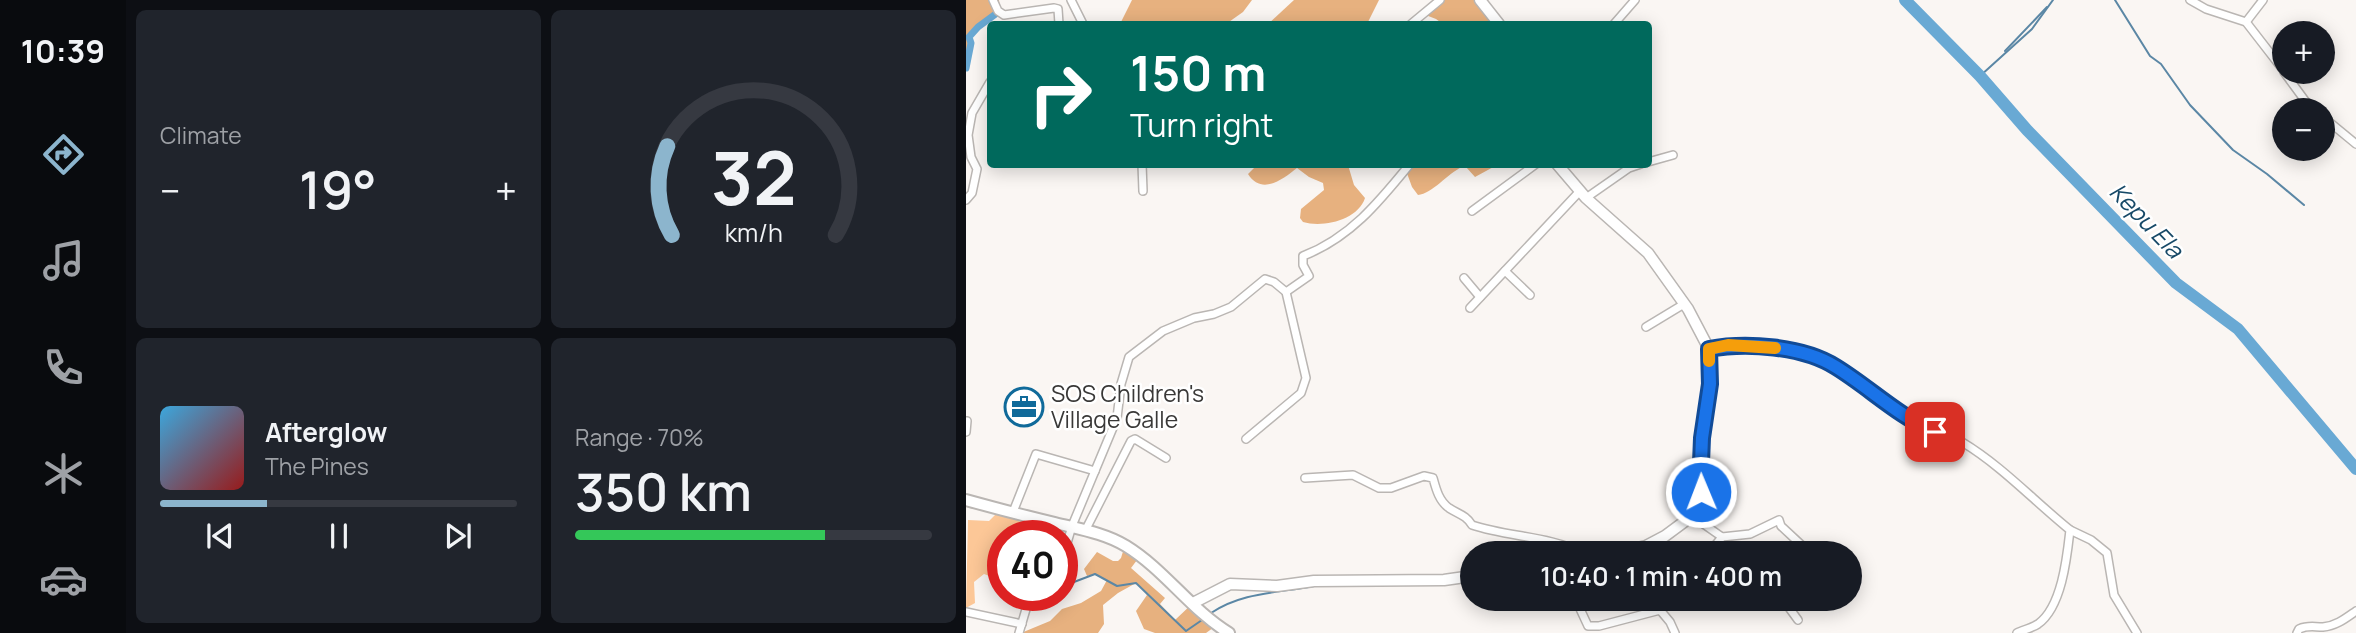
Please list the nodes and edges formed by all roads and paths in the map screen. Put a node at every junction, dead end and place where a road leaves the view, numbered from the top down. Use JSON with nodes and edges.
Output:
{"nodes":[{"id":1,"x":993,"y":0,"type":"edge"},
{"id":2,"x":1071,"y":0,"type":"edge"},
{"id":3,"x":1440,"y":0,"type":"edge"},
{"id":4,"x":1480,"y":0,"type":"edge"},
{"id":5,"x":1634,"y":0,"type":"edge"},
{"id":6,"x":2190,"y":0,"type":"edge"},
{"id":7,"x":2263,"y":0,"type":"edge"},
{"id":8,"x":2200,"y":2,"type":"edge"},
{"id":9,"x":1059,"y":21,"type":"edge"},
{"id":10,"x":1082,"y":21,"type":"edge"},
{"id":11,"x":1415,"y":21,"type":"edge"},
{"id":12,"x":1497,"y":21,"type":"edge"},
{"id":13,"x":1616,"y":21,"type":"edge"},
{"id":14,"x":2246,"y":22,"type":"junction"},
{"id":15,"x":2272,"y":56,"type":"edge"},
{"id":16,"x":987,"y":87,"type":"edge"},
{"id":17,"x":2335,"y":127,"type":"edge"},
{"id":18,"x":2356,"y":144,"type":"edge"},
{"id":19,"x":1672,"y":155,"type":"dead end"},
{"id":20,"x":1652,"y":161,"type":"edge"},
{"id":21,"x":1142,"y":168,"type":"edge"},
{"id":22,"x":1407,"y":168,"type":"edge"},
{"id":23,"x":1531,"y":168,"type":"edge"},
{"id":24,"x":1560,"y":168,"type":"edge"},
{"id":25,"x":1629,"y":168,"type":"edge"},
{"id":26,"x":1143,"y":191,"type":"dead end"},
{"id":27,"x":1583,"y":195,"type":"junction"},
{"id":28,"x":966,"y":200,"type":"edge"},
{"id":29,"x":1472,"y":211,"type":"dead end"},
{"id":30,"x":1505,"y":271,"type":"junction"},
{"id":31,"x":1464,"y":278,"type":"dead end"},
{"id":32,"x":1286,"y":292,"type":"junction"},
{"id":33,"x":1530,"y":295,"type":"dead end"},
{"id":34,"x":1480,"y":297,"type":"junction"},
{"id":35,"x":1684,"y":304,"type":"junction"},
{"id":36,"x":1470,"y":308,"type":"dead end"},
{"id":37,"x":1646,"y":327,"type":"dead end"},
{"id":38,"x":1709,"y":349,"type":"junction"},
{"id":39,"x":967,"y":421,"type":"edge"},
{"id":40,"x":966,"y":432,"type":"edge"},
{"id":41,"x":1246,"y":439,"type":"dead end"},
{"id":42,"x":1166,"y":458,"type":"dead end"},
{"id":43,"x":1095,"y":471,"type":"junction"},
{"id":44,"x":1305,"y":478,"type":"dead end"},
{"id":45,"x":966,"y":500,"type":"edge"},
{"id":46,"x":1013,"y":512,"type":"junction"},
{"id":47,"x":1692,"y":516,"type":"junction"},
{"id":48,"x":1047,"y":520,"type":"edge"},
{"id":49,"x":1075,"y":520,"type":"edge"},
{"id":50,"x":1078,"y":527,"type":"edge"},
{"id":51,"x":1086,"y":529,"type":"junction"},
{"id":52,"x":2070,"y":530,"type":"junction"},
{"id":53,"x":1721,"y":537,"type":"junction"},
{"id":54,"x":1544,"y":541,"type":"edge"},
{"id":55,"x":1656,"y":541,"type":"edge"},
{"id":56,"x":1718,"y":541,"type":"edge"},
{"id":57,"x":1797,"y":541,"type":"edge"},
{"id":58,"x":1460,"y":578,"type":"edge"},
{"id":59,"x":1193,"y":603,"type":"junction"},
{"id":60,"x":1026,"y":611,"type":"edge"},
{"id":61,"x":1581,"y":611,"type":"edge"},
{"id":62,"x":1656,"y":611,"type":"edge"},
{"id":63,"x":1661,"y":611,"type":"edge"},
{"id":64,"x":1791,"y":611,"type":"edge"},
{"id":65,"x":2356,"y":611,"type":"edge"},
{"id":66,"x":966,"y":612,"type":"edge"},
{"id":67,"x":1798,"y":620,"type":"dead end"},
{"id":68,"x":1022,"y":624,"type":"junction"},
{"id":69,"x":1019,"y":633,"type":"edge"},
{"id":70,"x":1229,"y":633,"type":"edge"},
{"id":71,"x":1675,"y":633,"type":"edge"},
{"id":72,"x":2017,"y":633,"type":"edge"},
{"id":73,"x":2137,"y":633,"type":"edge"},
{"id":74,"x":2297,"y":633,"type":"edge"}],
"edges":[{"from":1,"to":9,"type":"street"},
{"from":2,"to":10,"type":"street"},
{"from":3,"to":11,"type":"street"},
{"from":4,"to":12,"type":"street"},
{"from":5,"to":13,"type":"street"},
{"from":6,"to":8,"type":"street"},
{"from":7,"to":14,"type":"street"},
{"from":8,"to":14,"type":"street"},
{"from":14,"to":15,"type":"street"},
{"from":16,"to":28,"type":"street"},
{"from":17,"to":18,"type":"street"},
{"from":19,"to":20,"type":"street"},
{"from":21,"to":26,"type":"street"},
{"from":22,"to":32,"type":"street"},
{"from":23,"to":29,"type":"street"},
{"from":24,"to":27,"type":"street"},
{"from":25,"to":27,"type":"street"},
{"from":27,"to":30,"type":"street"},
{"from":27,"to":35,"type":"street"},
{"from":30,"to":33,"type":"street"},
{"from":30,"to":34,"type":"street"},
{"from":31,"to":34,"type":"street"},
{"from":32,"to":41,"type":"street"},
{"from":32,"to":43,"type":"street"},
{"from":34,"to":36,"type":"street"},
{"from":35,"to":37,"type":"street"},
{"from":35,"to":38,"type":"street"},
{"from":38,"to":47,"type":"street"},
{"from":38,"to":52,"type":"street"},
{"from":39,"to":40,"type":"street"},
{"from":42,"to":51,"type":"street"},
{"from":43,"to":46,"type":"street"},
{"from":43,"to":49,"type":"street"},
{"from":44,"to":54,"type":"street"},
{"from":45,"to":46,"type":"main road"},
{"from":46,"to":48,"type":"main road"},
{"from":47,"to":53,"type":"street"},
{"from":47,"to":55,"type":"street"},
{"from":50,"to":51,"type":"main road"},
{"from":51,"to":59,"type":"main road"},
{"from":52,"to":72,"type":"street"},
{"from":52,"to":73,"type":"street"},
{"from":53,"to":56,"type":"street"},
{"from":53,"to":57,"type":"street"},
{"from":58,"to":59,"type":"street"},
{"from":59,"to":70,"type":"main road"},
{"from":60,"to":68,"type":"street"},
{"from":61,"to":62,"type":"street"},
{"from":63,"to":71,"type":"street"},
{"from":64,"to":67,"type":"street"},
{"from":65,"to":74,"type":"street"},
{"from":66,"to":68,"type":"street"},
{"from":68,"to":69,"type":"street"}]}
